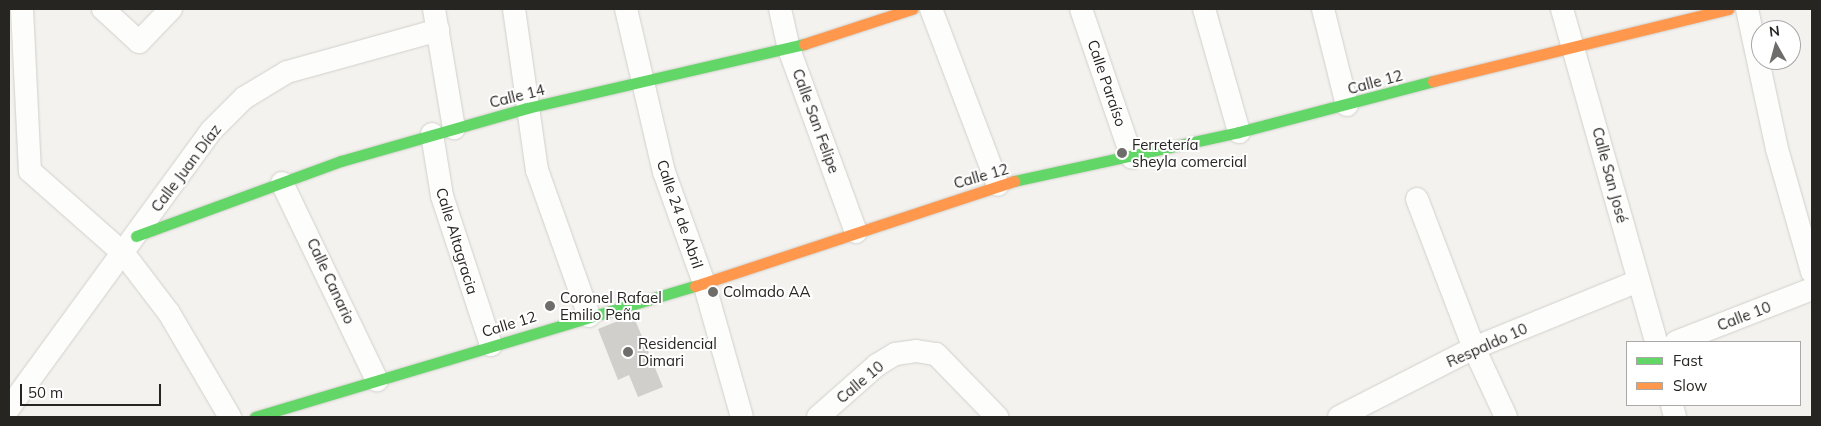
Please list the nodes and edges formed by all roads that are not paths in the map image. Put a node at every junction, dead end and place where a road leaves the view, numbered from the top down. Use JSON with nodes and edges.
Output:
{"nodes":[{"id":1,"x":103,"y":9,"type":"edge"},
{"id":2,"x":171,"y":9,"type":"edge"},
{"id":3,"x":514,"y":9,"type":"edge"},
{"id":4,"x":626,"y":9,"type":"edge"},
{"id":5,"x":780,"y":9,"type":"edge"},
{"id":6,"x":912,"y":9,"type":"edge"},
{"id":7,"x":930,"y":9,"type":"edge"},
{"id":8,"x":1081,"y":9,"type":"edge"},
{"id":9,"x":1204,"y":9,"type":"edge"},
{"id":10,"x":1323,"y":9,"type":"edge"},
{"id":11,"x":1562,"y":9,"type":"edge"},
{"id":12,"x":1728,"y":9,"type":"edge"},
{"id":13,"x":1747,"y":9,"type":"edge"},
{"id":14,"x":23,"y":11,"type":"edge"},
{"id":15,"x":436,"y":19,"type":"edge"},
{"id":16,"x":1574,"y":44,"type":"junction"},
{"id":17,"x":789,"y":49,"type":"junction"},
{"id":18,"x":643,"y":81,"type":"junction"},
{"id":19,"x":1347,"y":105,"type":"junction"},
{"id":20,"x":527,"y":108,"type":"junction"},
{"id":21,"x":454,"y":128,"type":"junction"},
{"id":22,"x":1239,"y":132,"type":"junction"},
{"id":23,"x":432,"y":134,"type":"junction"},
{"id":24,"x":1132,"y":158,"type":"junction"},
{"id":25,"x":282,"y":183,"type":"junction"},
{"id":26,"x":998,"y":185,"type":"junction"},
{"id":27,"x":1417,"y":199,"type":"dead end"},
{"id":28,"x":856,"y":232,"type":"junction"},
{"id":29,"x":130,"y":245,"type":"junction"},
{"id":30,"x":1812,"y":272,"type":"edge"},
{"id":31,"x":1638,"y":281,"type":"junction"},
{"id":32,"x":704,"y":283,"type":"junction"},
{"id":33,"x":1812,"y":290,"type":"edge"},
{"id":34,"x":589,"y":316,"type":"junction"},
{"id":35,"x":1656,"y":341,"type":"edge"},
{"id":36,"x":1679,"y":341,"type":"edge"},
{"id":37,"x":491,"y":345,"type":"junction"},
{"id":38,"x":1474,"y":348,"type":"junction"},
{"id":39,"x":377,"y":380,"type":"junction"},
{"id":40,"x":9,"y":408,"type":"edge"},
{"id":41,"x":269,"y":415,"type":"edge"},
{"id":42,"x":1350,"y":415,"type":"edge"},
{"id":43,"x":230,"y":417,"type":"edge"},
{"id":44,"x":742,"y":417,"type":"edge"},
{"id":45,"x":818,"y":417,"type":"edge"},
{"id":46,"x":997,"y":417,"type":"edge"},
{"id":47,"x":1506,"y":417,"type":"edge"}],
"edges":[{"from":1,"to":2,"type":"street"},
{"from":3,"to":20,"type":"street"},
{"from":4,"to":18,"type":"street","name":"Calle 24 de Abril"},
{"from":5,"to":17,"type":"street","name":"Calle San Felipe"},
{"from":6,"to":17,"type":"main road","name":"Calle 14"},
{"from":7,"to":26,"type":"street"},
{"from":8,"to":24,"type":"street","name":"Calle Paraíso"},
{"from":9,"to":22,"type":"street"},
{"from":10,"to":19,"type":"street"},
{"from":11,"to":16,"type":"street","name":"Calle San José"},
{"from":12,"to":16,"type":"main road","name":"Calle 12"},
{"from":13,"to":30,"type":"street"},
{"from":14,"to":29,"type":"street"},
{"from":15,"to":21,"type":"street"},
{"from":15,"to":29,"type":"street","name":"Calle Juan Díaz"},
{"from":16,"to":19,"type":"main road","name":"Calle 12"},
{"from":16,"to":31,"type":"street","name":"Calle San José"},
{"from":17,"to":18,"type":"main road","name":"Calle 14"},
{"from":17,"to":28,"type":"street","name":"Calle San Felipe"},
{"from":18,"to":20,"type":"main road","name":"Calle 14"},
{"from":18,"to":32,"type":"street","name":"Calle 24 de Abril"},
{"from":19,"to":22,"type":"main road","name":"Calle 12"},
{"from":20,"to":21,"type":"main road","name":"Calle 14"},
{"from":20,"to":34,"type":"street"},
{"from":21,"to":23,"type":"main road","name":"Calle 14"},
{"from":22,"to":24,"type":"main road","name":"Calle 12"},
{"from":23,"to":25,"type":"main road","name":"Calle 14"},
{"from":23,"to":37,"type":"street","name":"Calle Altagracia"},
{"from":24,"to":26,"type":"main road","name":"Calle 12"},
{"from":25,"to":29,"type":"main road","name":"Calle 14"},
{"from":25,"to":39,"type":"street","name":"Calle Canario"},
{"from":26,"to":28,"type":"main road","name":"Calle 12"},
{"from":27,"to":38,"type":"street"},
{"from":28,"to":32,"type":"main road","name":"Calle 12"},
{"from":29,"to":40,"type":"street","name":"Calle Juan Díaz"},
{"from":29,"to":43,"type":"street"},
{"from":31,"to":35,"type":"street","name":"Calle San José"},
{"from":31,"to":38,"type":"street","name":"Respaldo 10"},
{"from":32,"to":34,"type":"main road","name":"Calle 12"},
{"from":32,"to":44,"type":"street","name":"Calle 24 de Abril"},
{"from":33,"to":36,"type":"street","name":"Calle 10"},
{"from":34,"to":37,"type":"main road","name":"Calle 12"},
{"from":37,"to":39,"type":"main road","name":"Calle 12"},
{"from":38,"to":42,"type":"street","name":"Respaldo 10"},
{"from":38,"to":47,"type":"street"},
{"from":39,"to":41,"type":"main road","name":"Calle 12"},
{"from":45,"to":46,"type":"street","name":"Calle 10"}]}
